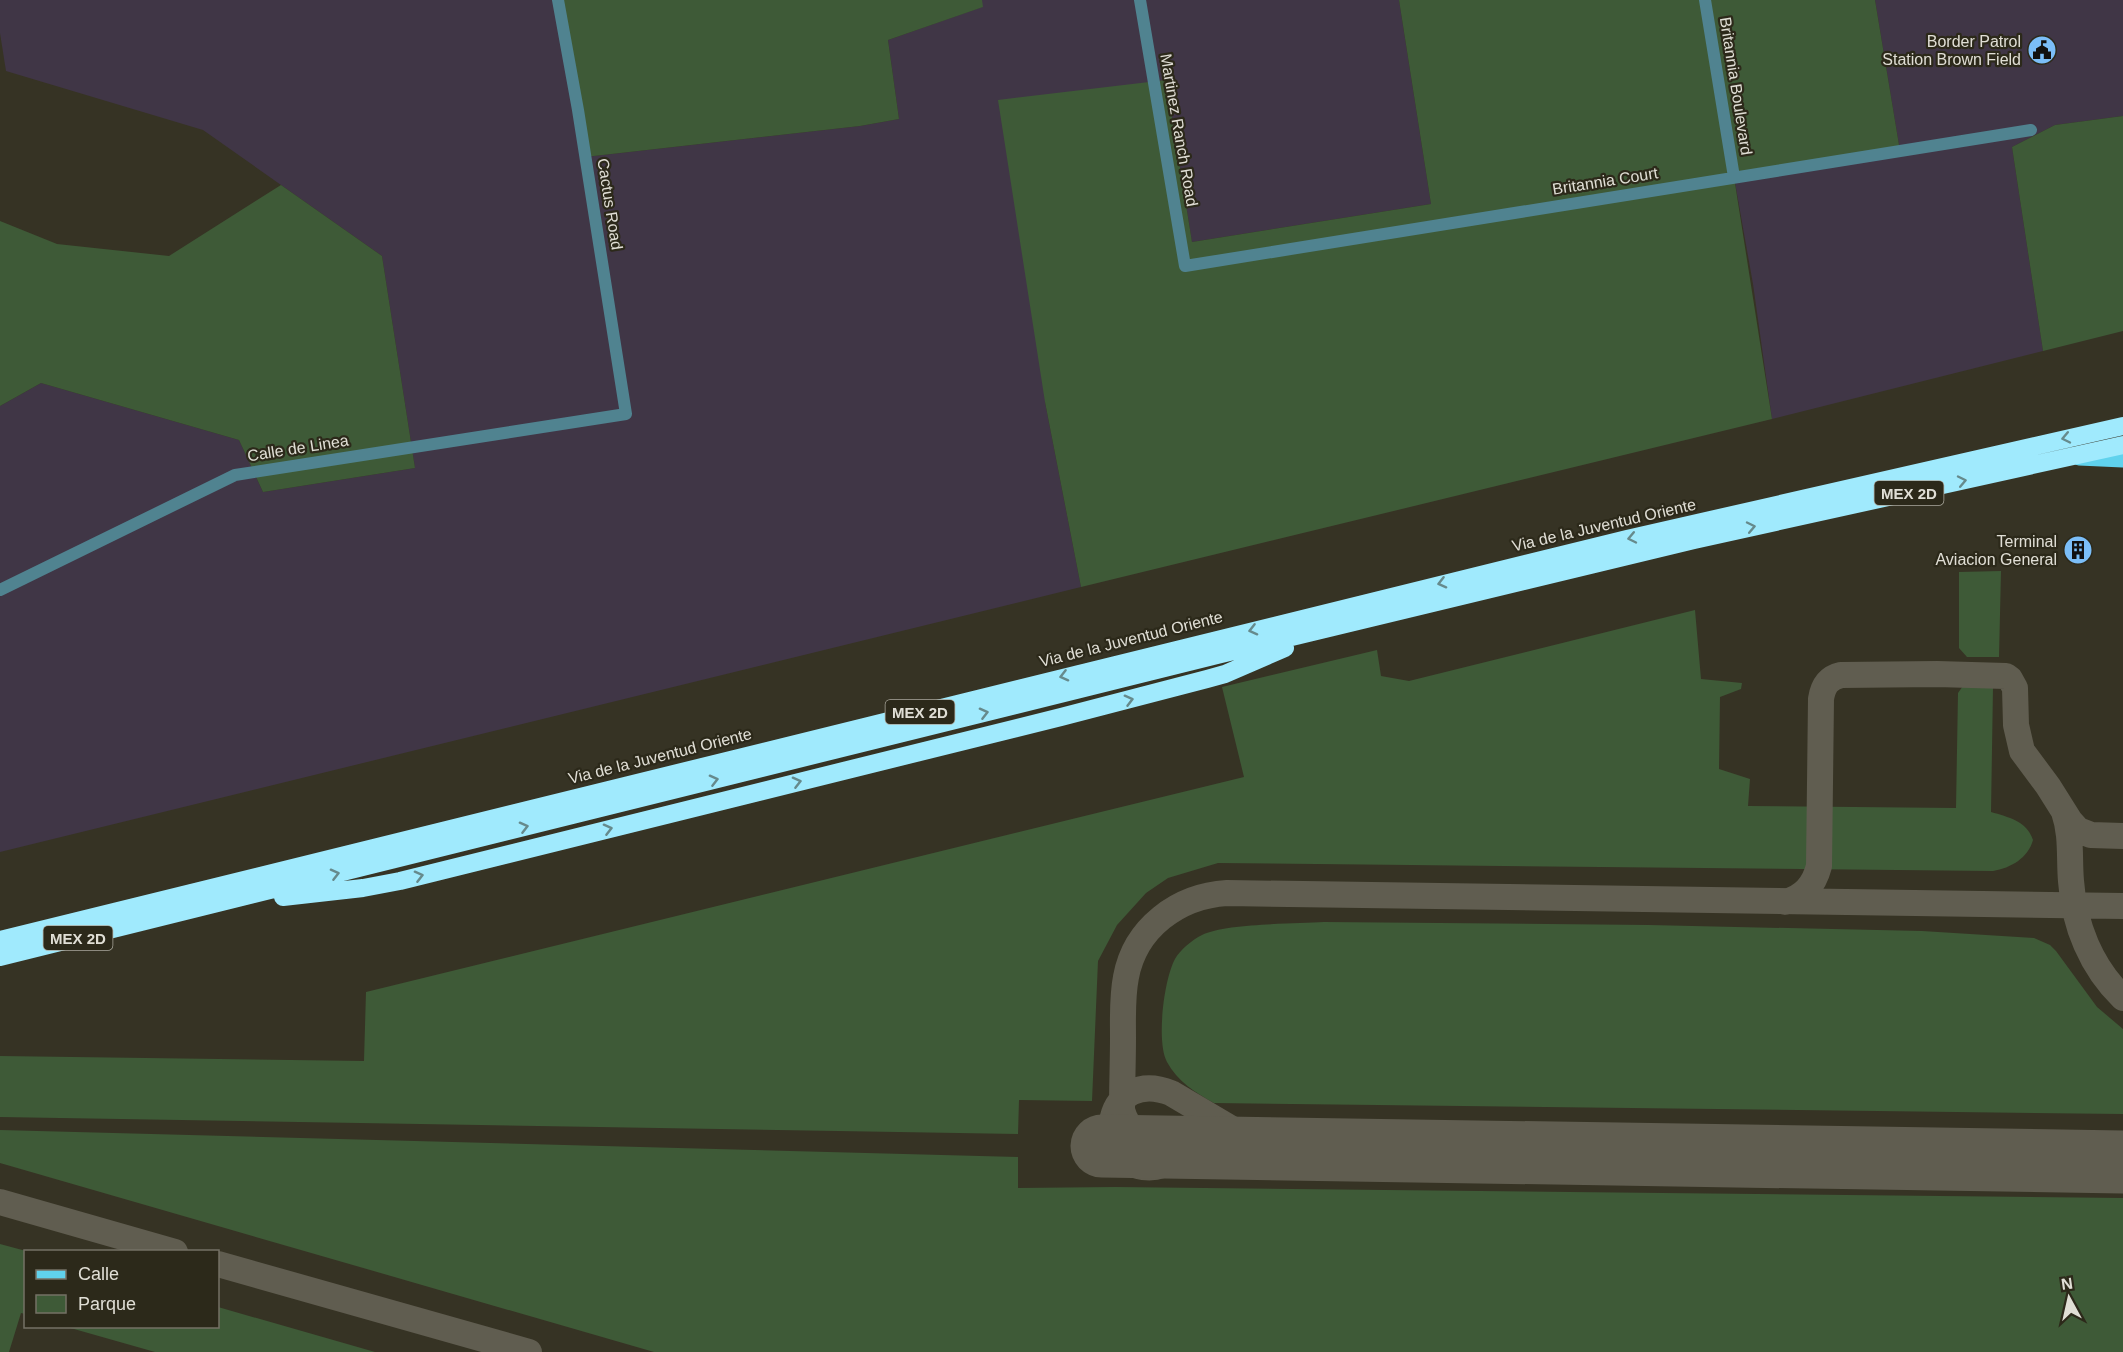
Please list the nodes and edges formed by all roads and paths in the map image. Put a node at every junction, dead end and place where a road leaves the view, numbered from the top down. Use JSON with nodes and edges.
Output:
{"nodes":[{"id":1,"x":558,"y":0,"type":"edge"},
{"id":2,"x":1140,"y":0,"type":"edge"},
{"id":3,"x":1705,"y":0,"type":"edge"},
{"id":4,"x":2031,"y":130,"type":"dead end"},
{"id":5,"x":1734,"y":177,"type":"junction"},
{"id":6,"x":1185,"y":266,"type":"joint"},
{"id":7,"x":626,"y":414,"type":"joint"},
{"id":8,"x":2123,"y":426,"type":"edge"},
{"id":9,"x":2123,"y":446,"type":"edge"},
{"id":10,"x":2070,"y":458,"type":"junction"},
{"id":11,"x":2123,"y":460,"type":"edge"},
{"id":12,"x":1692,"y":533,"type":"junction"},
{"id":13,"x":0,"y":590,"type":"edge"},
{"id":14,"x":154,"y":911,"type":"junction"},
{"id":15,"x":0,"y":940,"type":"edge"},
{"id":16,"x":0,"y":957,"type":"edge"}],
"edges":[{"from":1,"to":7,"type":"street","name":"Cactus Road"},
{"from":2,"to":6,"type":"street","name":"Martinez Ranch Road"},
{"from":3,"to":5,"type":"street","name":"Britannia Boulevard"},
{"from":4,"to":5,"type":"street","name":"Britannia Court"},
{"from":5,"to":6,"type":"street","name":"Britannia Court"},
{"from":7,"to":13,"type":"street","name":"Calle de Linea"},
{"from":8,"to":12,"type":"highway","name":"Via de la Juventud Oriente","number":"MEX 2D","one_way":true},
{"from":9,"to":10,"type":"highway","name":"Via de la Juventud Oriente","number":"MEX 2D"},
{"from":10,"to":11,"type":"main road"},
{"from":12,"to":10,"type":"highway","name":"Via de la Juventud Oriente","number":"MEX 2D","one_way":true},
{"from":14,"to":12,"type":"highway","name":"Via de la Juventud Oriente","number":"MEX 2D","one_way":true},
{"from":12,"to":14,"type":"highway","name":"Via de la Juventud Oriente","number":"MEX 2D","one_way":true},
{"from":14,"to":15,"type":"highway","number":"MEX 2D"},
{"from":14,"to":16,"type":"highway","number":"MEX 2D"}]}
